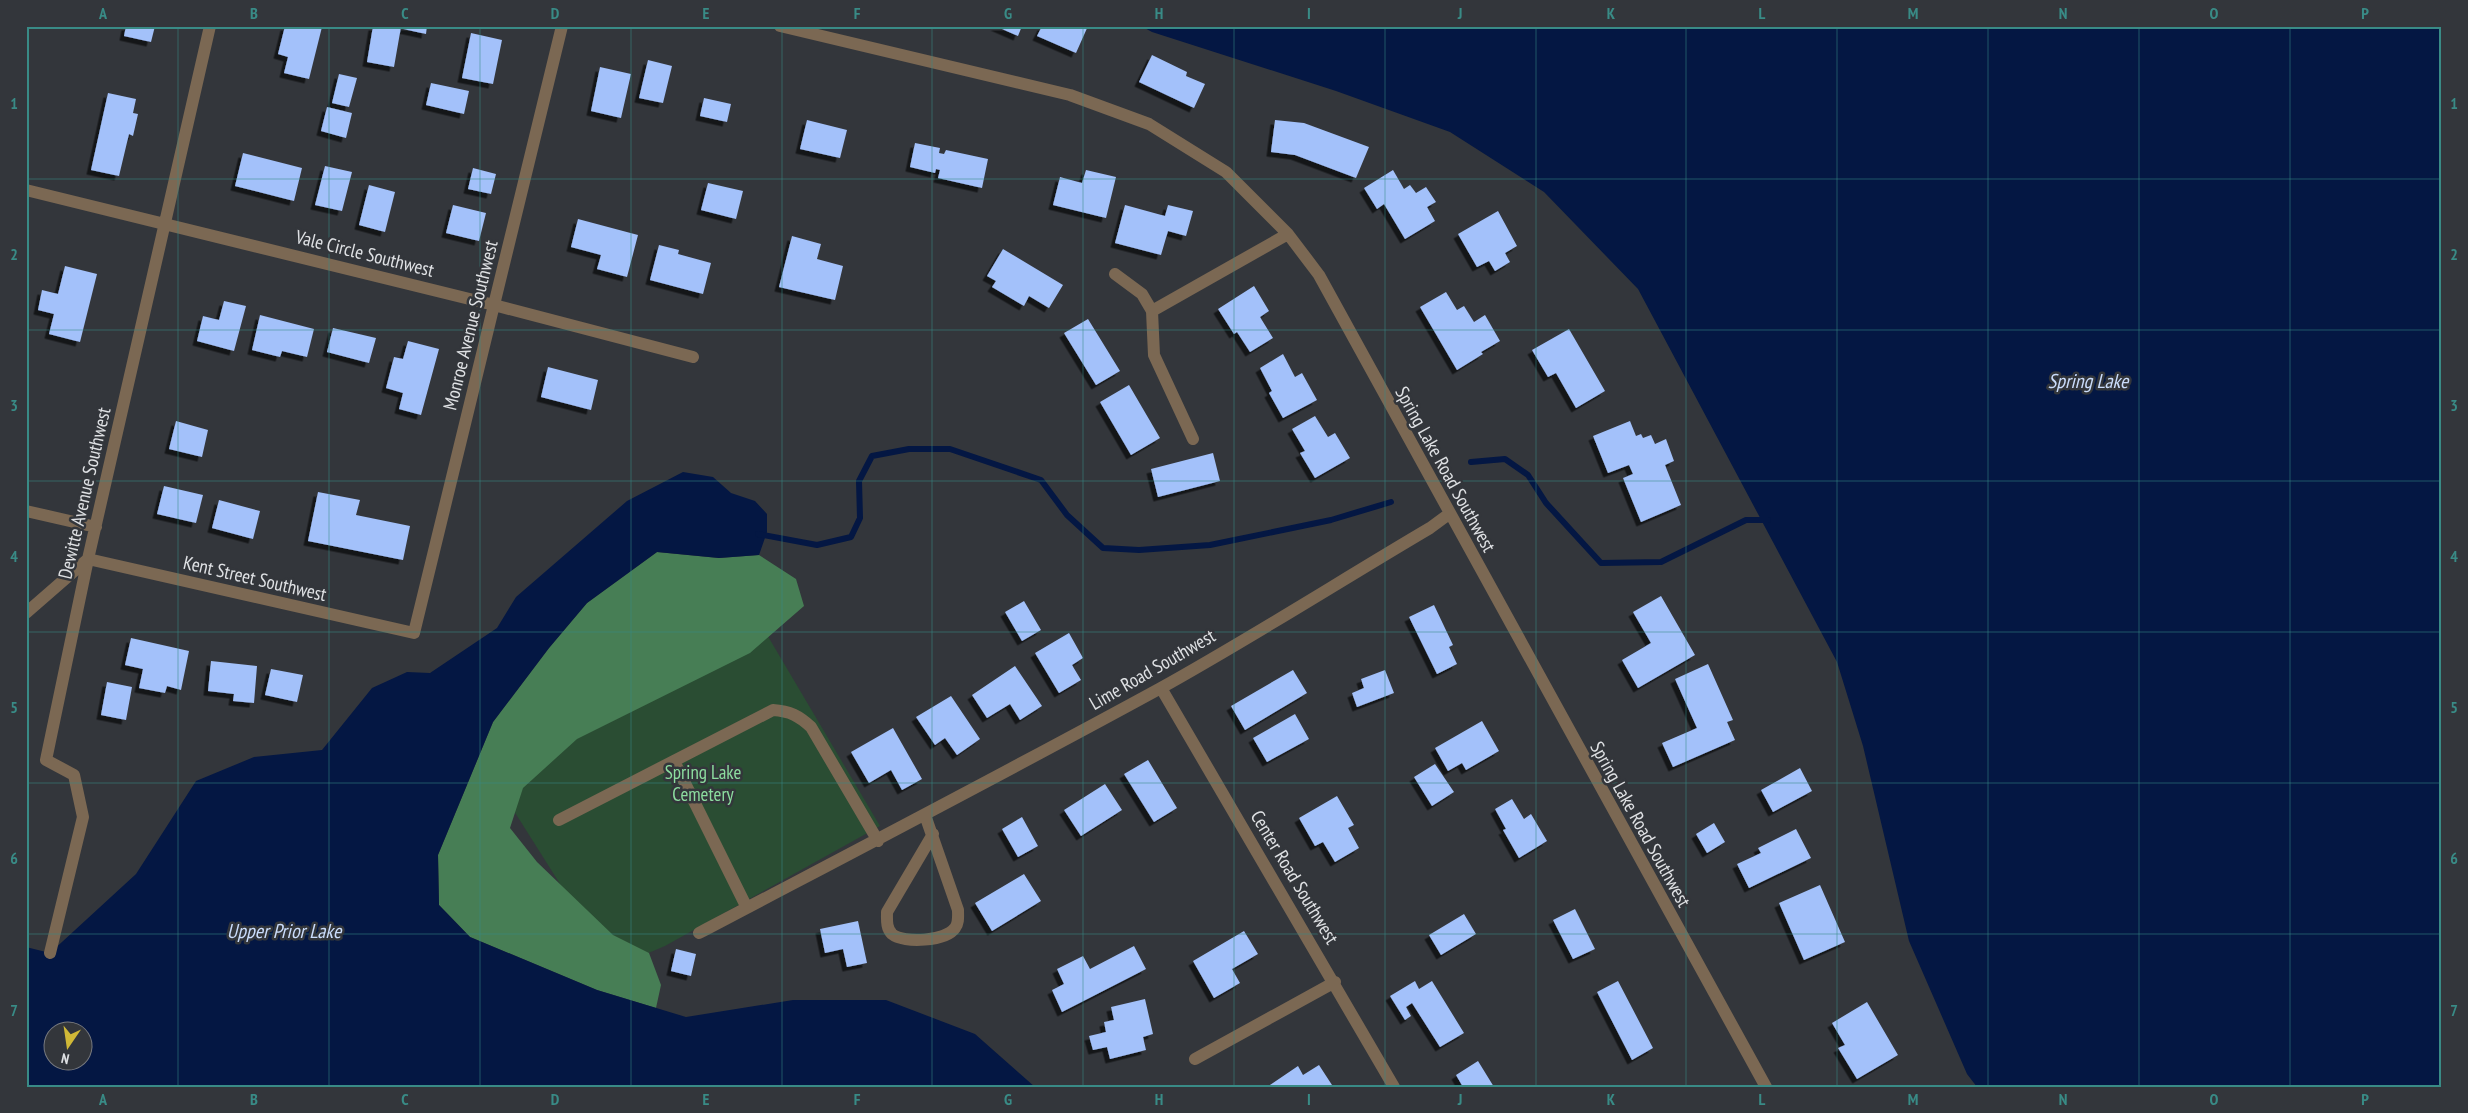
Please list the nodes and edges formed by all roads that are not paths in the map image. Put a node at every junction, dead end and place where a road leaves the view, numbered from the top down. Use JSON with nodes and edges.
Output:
{"nodes":[{"id":1,"x":210,"y":26,"type":"edge"},
{"id":2,"x":562,"y":26,"type":"edge"},
{"id":3,"x":780,"y":26,"type":"edge"},
{"id":4,"x":26,"y":190,"type":"edge"},
{"id":5,"x":166,"y":223,"type":"junction"},
{"id":6,"x":1288,"y":234,"type":"junction"},
{"id":7,"x":1115,"y":274,"type":"dead end"},
{"id":8,"x":494,"y":305,"type":"junction"},
{"id":9,"x":1152,"y":311,"type":"junction"},
{"id":10,"x":694,"y":357,"type":"dead end"},
{"id":11,"x":1193,"y":439,"type":"dead end"},
{"id":12,"x":26,"y":511,"type":"edge"},
{"id":13,"x":1448,"y":514,"type":"junction"},
{"id":14,"x":96,"y":526,"type":"junction"},
{"id":15,"x":88,"y":559,"type":"junction"},
{"id":16,"x":26,"y":613,"type":"edge"},
{"id":17,"x":414,"y":632,"type":"joint"},
{"id":18,"x":1161,"y":688,"type":"junction"},
{"id":19,"x":674,"y":761,"type":"junction"},
{"id":20,"x":925,"y":814,"type":"junction"},
{"id":21,"x":560,"y":820,"type":"dead end"},
{"id":22,"x":932,"y":834,"type":"junction"},
{"id":23,"x":872,"y":843,"type":"junction"},
{"id":24,"x":747,"y":908,"type":"junction"},
{"id":25,"x":699,"y":933,"type":"dead end"},
{"id":26,"x":50,"y":953,"type":"dead end"},
{"id":27,"x":1335,"y":982,"type":"junction"},
{"id":28,"x":1195,"y":1059,"type":"dead end"},
{"id":29,"x":1394,"y":1087,"type":"edge"},
{"id":30,"x":1766,"y":1087,"type":"edge"}],
"edges":[{"from":1,"to":5,"type":"street","name":"Dewitte Avenue Southwest"},
{"from":2,"to":8,"type":"street","name":"Monroe Avenue Southwest"},
{"from":3,"to":6,"type":"street","name":"Spring Lake Road Southwest"},
{"from":4,"to":5,"type":"street","name":"Vale Circle Southwest"},
{"from":5,"to":8,"type":"street","name":"Vale Circle Southwest"},
{"from":5,"to":14,"type":"street","name":"Dewitte Avenue Southwest"},
{"from":6,"to":9,"type":"street"},
{"from":6,"to":13,"type":"street","name":"Spring Lake Road Southwest"},
{"from":7,"to":9,"type":"street"},
{"from":8,"to":10,"type":"street","name":"Vale Circle Southwest"},
{"from":8,"to":17,"type":"street","name":"Monroe Avenue Southwest"},
{"from":9,"to":11,"type":"street"},
{"from":12,"to":14,"type":"street"},
{"from":13,"to":18,"type":"street","name":"Lime Road Southwest"},
{"from":13,"to":30,"type":"street","name":"Spring Lake Road Southwest"},
{"from":14,"to":15,"type":"street","name":"Dewitte Avenue Southwest"},
{"from":15,"to":16,"type":"street"},
{"from":15,"to":17,"type":"street","name":"Kent Street Southwest"},
{"from":15,"to":26,"type":"street","name":"Dewitte Avenue Southwest"},
{"from":18,"to":20,"type":"street","name":"Lime Road Southwest"},
{"from":18,"to":27,"type":"street","name":"Center Road Southwest"},
{"from":19,"to":21,"type":"street"},
{"from":19,"to":23,"type":"street"},
{"from":19,"to":24,"type":"street"},
{"from":20,"to":22,"type":"street"},
{"from":20,"to":23,"type":"street","name":"Lime Road Southwest"},
{"from":22,"to":22,"type":"street"},
{"from":23,"to":24,"type":"street","name":"Lime Road Southwest"},
{"from":24,"to":25,"type":"street","name":"Lime Road Southwest"},
{"from":27,"to":28,"type":"street"},
{"from":27,"to":29,"type":"street","name":"Center Road Southwest"}]}
